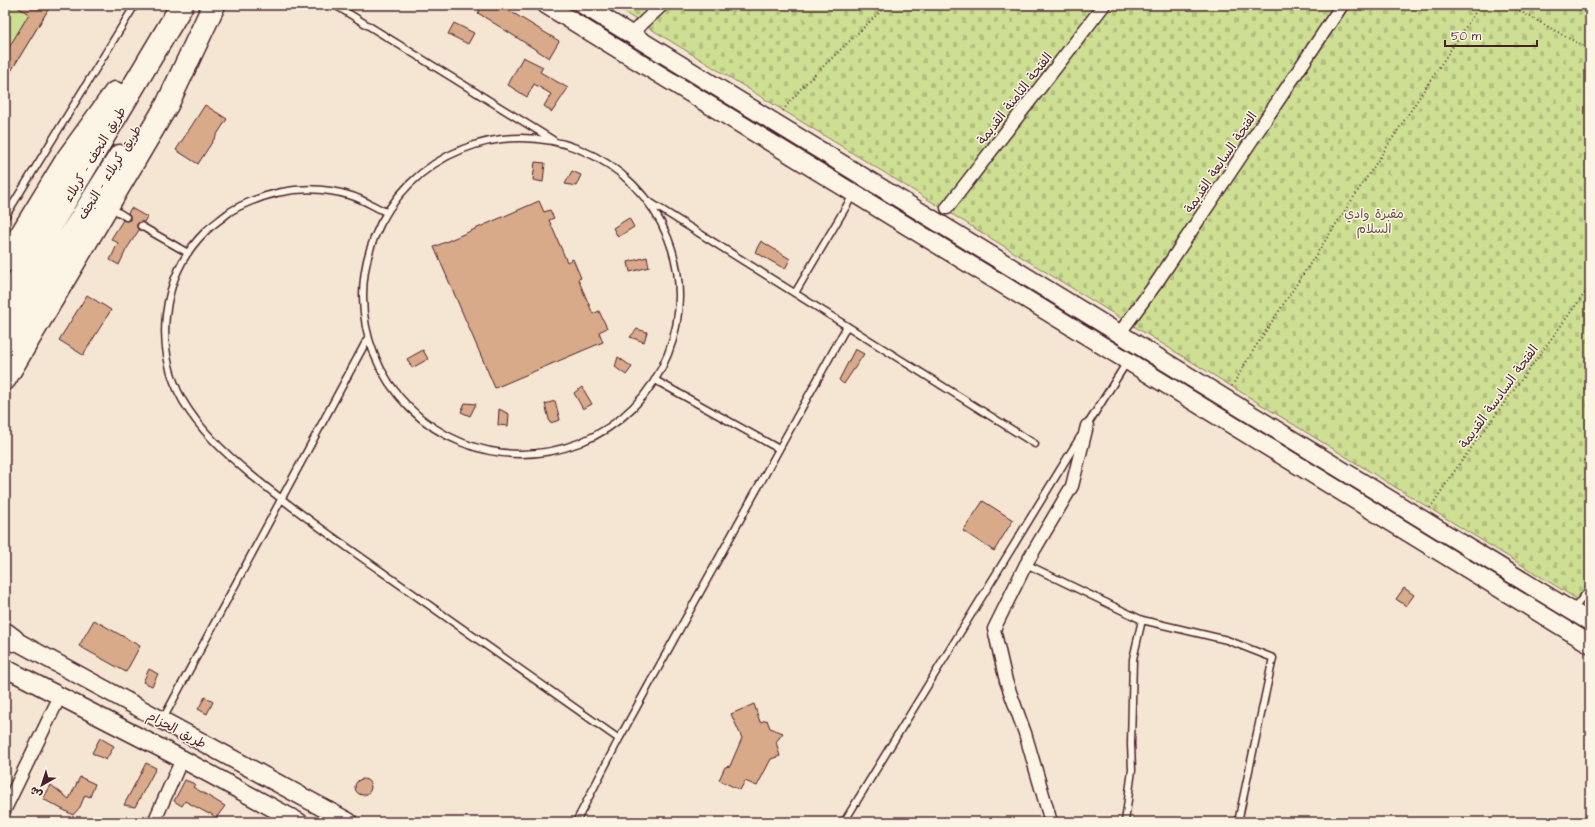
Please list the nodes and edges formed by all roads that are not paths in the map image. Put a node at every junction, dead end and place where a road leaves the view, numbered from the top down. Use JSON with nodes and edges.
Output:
{"nodes":[{"id":1,"x":135,"y":5,"type":"edge"},
{"id":2,"x":180,"y":5,"type":"edge"},
{"id":3,"x":214,"y":5,"type":"edge"},
{"id":4,"x":335,"y":5,"type":"edge"},
{"id":5,"x":546,"y":5,"type":"edge"},
{"id":6,"x":583,"y":5,"type":"edge"},
{"id":7,"x":662,"y":5,"type":"edge"},
{"id":8,"x":1104,"y":5,"type":"edge"},
{"id":9,"x":1342,"y":5,"type":"edge"},
{"id":10,"x":631,"y":34,"type":"junction"},
{"id":11,"x":666,"y":55,"type":"junction"},
{"id":12,"x":660,"y":74,"type":"junction"},
{"id":13,"x":704,"y":79,"type":"junction"},
{"id":14,"x":692,"y":94,"type":"junction"},
{"id":15,"x":554,"y":141,"type":"junction"},
{"id":16,"x":854,"y":193,"type":"junction"},
{"id":17,"x":646,"y":200,"type":"junction"},
{"id":18,"x":946,"y":208,"type":"dead end"},
{"id":19,"x":386,"y":212,"type":"junction"},
{"id":20,"x":5,"y":217,"type":"edge"},
{"id":21,"x":141,"y":226,"type":"dead end"},
{"id":22,"x":14,"y":235,"type":"edge"},
{"id":23,"x":188,"y":253,"type":"junction"},
{"id":24,"x":5,"y":261,"type":"edge"},
{"id":25,"x":795,"y":293,"type":"junction"},
{"id":26,"x":5,"y":302,"type":"edge"},
{"id":27,"x":847,"y":326,"type":"junction"},
{"id":28,"x":1119,"y":334,"type":"junction"},
{"id":29,"x":368,"y":338,"type":"junction"},
{"id":30,"x":5,"y":340,"type":"edge"},
{"id":31,"x":1128,"y":360,"type":"junction"},
{"id":32,"x":5,"y":379,"type":"edge"},
{"id":33,"x":655,"y":380,"type":"junction"},
{"id":34,"x":1087,"y":426,"type":"junction"},
{"id":35,"x":1035,"y":444,"type":"dead end"},
{"id":36,"x":779,"y":449,"type":"junction"},
{"id":37,"x":1378,"y":491,"type":"junction"},
{"id":38,"x":281,"y":500,"type":"junction"},
{"id":39,"x":1370,"y":509,"type":"junction"},
{"id":40,"x":1418,"y":516,"type":"junction"},
{"id":41,"x":1401,"y":528,"type":"junction"},
{"id":42,"x":1026,"y":564,"type":"junction"},
{"id":43,"x":1590,"y":588,"type":"edge"},
{"id":44,"x":1572,"y":611,"type":"junction"},
{"id":45,"x":1142,"y":620,"type":"junction"},
{"id":46,"x":1590,"y":622,"type":"edge"},
{"id":47,"x":8,"y":637,"type":"edge"},
{"id":48,"x":1590,"y":644,"type":"edge"},
{"id":49,"x":5,"y":668,"type":"edge"},
{"id":50,"x":60,"y":696,"type":"junction"},
{"id":51,"x":162,"y":721,"type":"junction"},
{"id":52,"x":619,"y":739,"type":"junction"},
{"id":53,"x":182,"y":759,"type":"junction"},
{"id":54,"x":5,"y":809,"type":"edge"},
{"id":55,"x":154,"y":822,"type":"edge"},
{"id":56,"x":299,"y":822,"type":"edge"},
{"id":57,"x":349,"y":822,"type":"edge"},
{"id":58,"x":576,"y":822,"type":"edge"},
{"id":59,"x":844,"y":822,"type":"edge"},
{"id":60,"x":1051,"y":822,"type":"edge"},
{"id":61,"x":1125,"y":822,"type":"edge"},
{"id":62,"x":1238,"y":822,"type":"edge"}],
"edges":[{"from":1,"to":20,"type":"lane"},
{"from":2,"to":22,"type":"highway"},
{"from":2,"to":26,"type":"highway","name":"طريق النجف - کربلاء"},
{"from":3,"to":30,"type":"highway","name":"طريق کربلاء - النجف"},
{"from":3,"to":32,"type":"highway"},
{"from":4,"to":15,"type":"lane"},
{"from":5,"to":12,"type":"street"},
{"from":6,"to":10,"type":"street"},
{"from":7,"to":10,"type":"street"},
{"from":8,"to":18,"type":"street","name":"الفتحة الثامنة القديمة"},
{"from":9,"to":28,"type":"street","name":"الفتحة السابعة القديمة"},
{"from":10,"to":11,"type":"street"},
{"from":11,"to":12,"type":"street"},
{"from":11,"to":13,"type":"street"},
{"from":12,"to":14,"type":"street"},
{"from":13,"to":14,"type":"street"},
{"from":13,"to":28,"type":"street"},
{"from":14,"to":16,"type":"street"},
{"from":15,"to":17,"type":"lane"},
{"from":15,"to":19,"type":"lane"},
{"from":16,"to":25,"type":"lane"},
{"from":16,"to":31,"type":"street"},
{"from":17,"to":25,"type":"lane"},
{"from":17,"to":33,"type":"lane"},
{"from":19,"to":23,"type":"lane"},
{"from":19,"to":29,"type":"lane"},
{"from":21,"to":23,"type":"lane"},
{"from":22,"to":24,"type":"highway"},
{"from":23,"to":38,"type":"lane"},
{"from":25,"to":27,"type":"lane"},
{"from":27,"to":35,"type":"lane"},
{"from":27,"to":36,"type":"lane"},
{"from":28,"to":37,"type":"street"},
{"from":29,"to":33,"type":"lane"},
{"from":29,"to":38,"type":"lane"},
{"from":31,"to":34,"type":"lane"},
{"from":31,"to":39,"type":"street"},
{"from":33,"to":36,"type":"lane"},
{"from":34,"to":42,"type":"street"},
{"from":34,"to":59,"type":"lane"},
{"from":36,"to":52,"type":"lane"},
{"from":37,"to":39,"type":"street"},
{"from":37,"to":40,"type":"street"},
{"from":38,"to":51,"type":"lane"},
{"from":38,"to":52,"type":"lane"},
{"from":39,"to":41,"type":"street"},
{"from":40,"to":41,"type":"street"},
{"from":40,"to":44,"type":"street"},
{"from":41,"to":48,"type":"street"},
{"from":42,"to":45,"type":"lane"},
{"from":42,"to":60,"type":"street"},
{"from":43,"to":44,"type":"lane"},
{"from":44,"to":46,"type":"street"},
{"from":45,"to":61,"type":"lane"},
{"from":45,"to":62,"type":"lane"},
{"from":47,"to":51,"type":"street","name":"طريق الحزام"},
{"from":49,"to":50,"type":"street","name":"طريق الحزام"},
{"from":50,"to":53,"type":"street","name":"طريق الحزام"},
{"from":50,"to":54,"type":"street"},
{"from":51,"to":57,"type":"street","name":"طريق الحزام"},
{"from":52,"to":58,"type":"lane"},
{"from":53,"to":55,"type":"street"},
{"from":53,"to":56,"type":"street","name":"طريق الحزام"}]}
